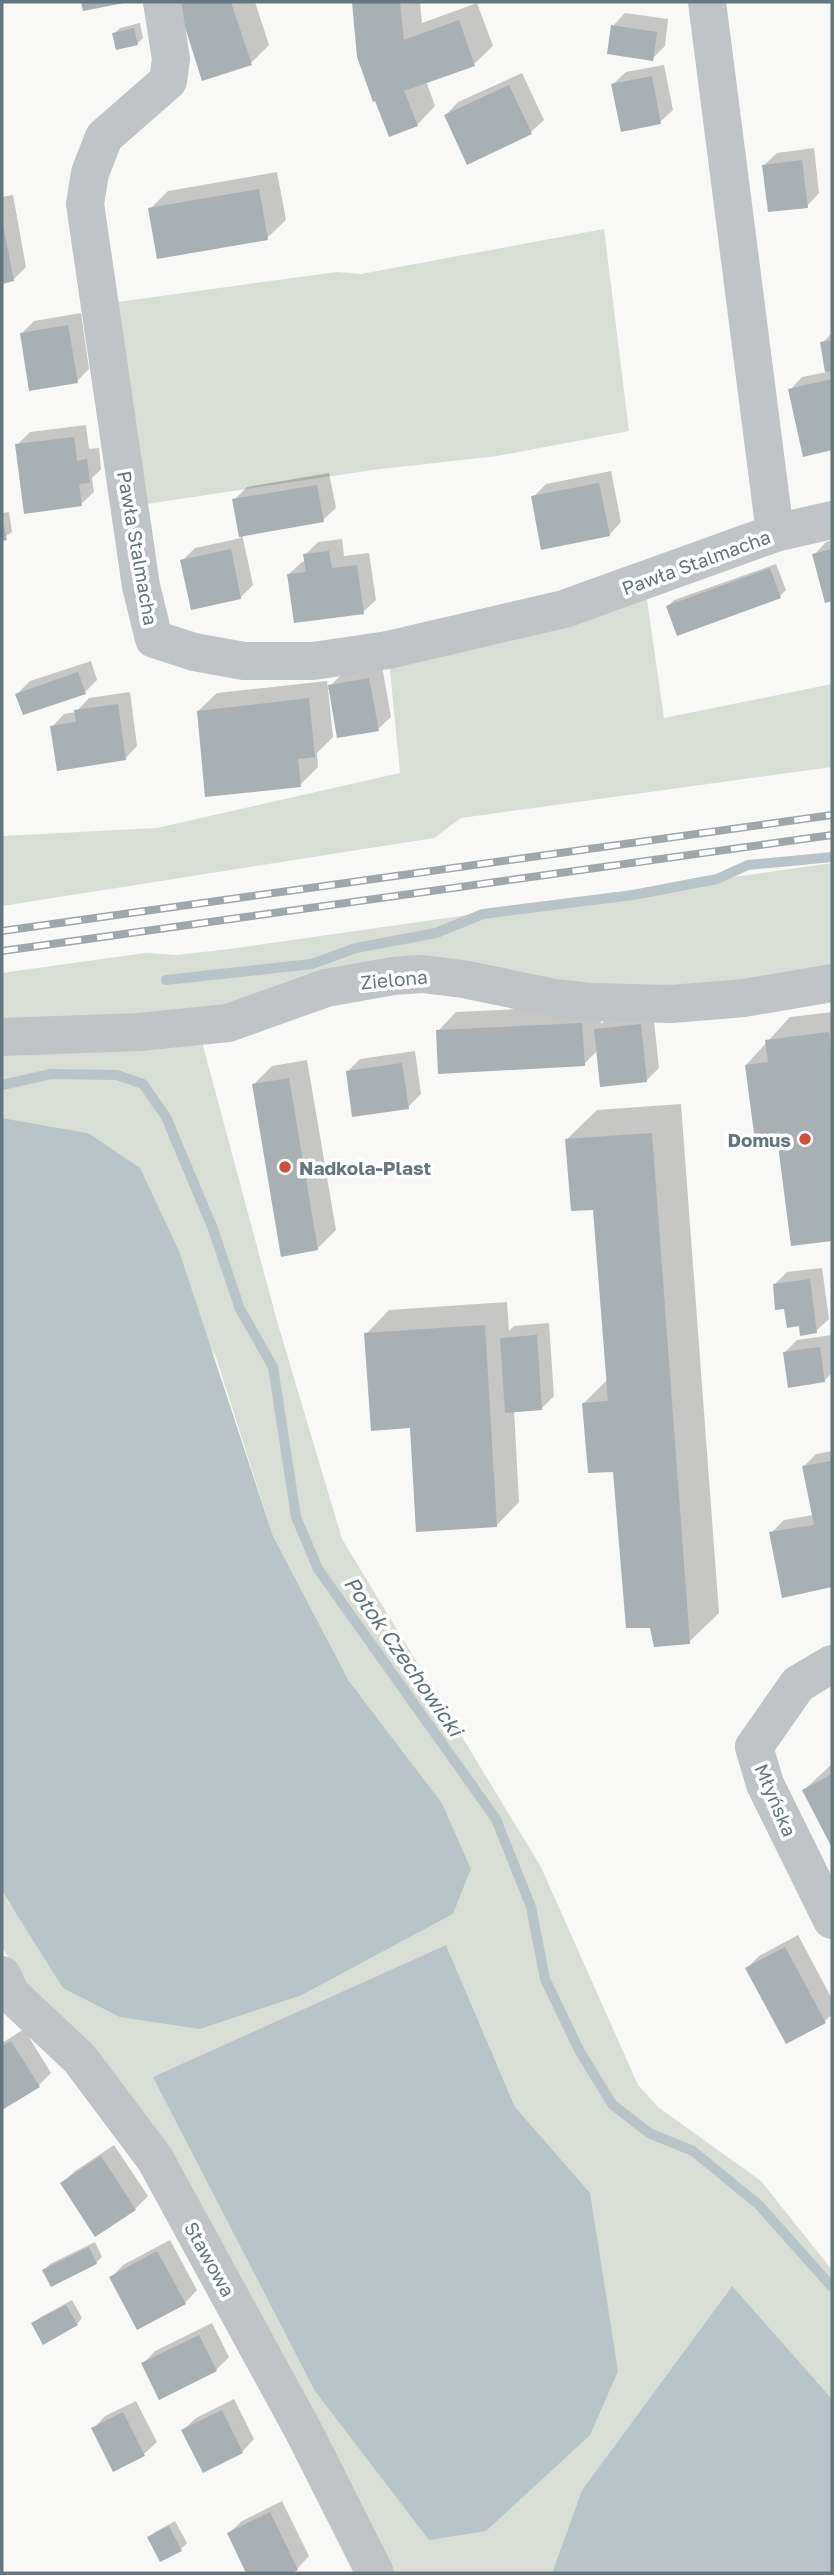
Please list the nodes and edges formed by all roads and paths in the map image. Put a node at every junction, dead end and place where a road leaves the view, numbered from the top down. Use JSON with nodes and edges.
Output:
{"nodes":[{"id":1,"x":162,"y":2,"type":"edge"},
{"id":2,"x":707,"y":2,"type":"edge"},
{"id":3,"x":832,"y":520,"type":"edge"},
{"id":4,"x":775,"y":533,"type":"junction"},
{"id":5,"x":832,"y":983,"type":"edge"},
{"id":6,"x":2,"y":1037,"type":"edge"},
{"id":7,"x":832,"y":1664,"type":"edge"},
{"id":8,"x":832,"y":1920,"type":"edge"},
{"id":9,"x":2,"y":1975,"type":"edge"},
{"id":10,"x":375,"y":2573,"type":"edge"}],
"edges":[{"from":1,"to":4,"type":"street","name":"Pawła Stalmacha"},
{"from":2,"to":4,"type":"street"},
{"from":3,"to":4,"type":"street","name":"Pawła Stalmacha"},
{"from":5,"to":6,"type":"street","name":"Zielona"},
{"from":7,"to":8,"type":"street","name":"Młyńska"},
{"from":9,"to":10,"type":"street","name":"Stawowa"}]}
